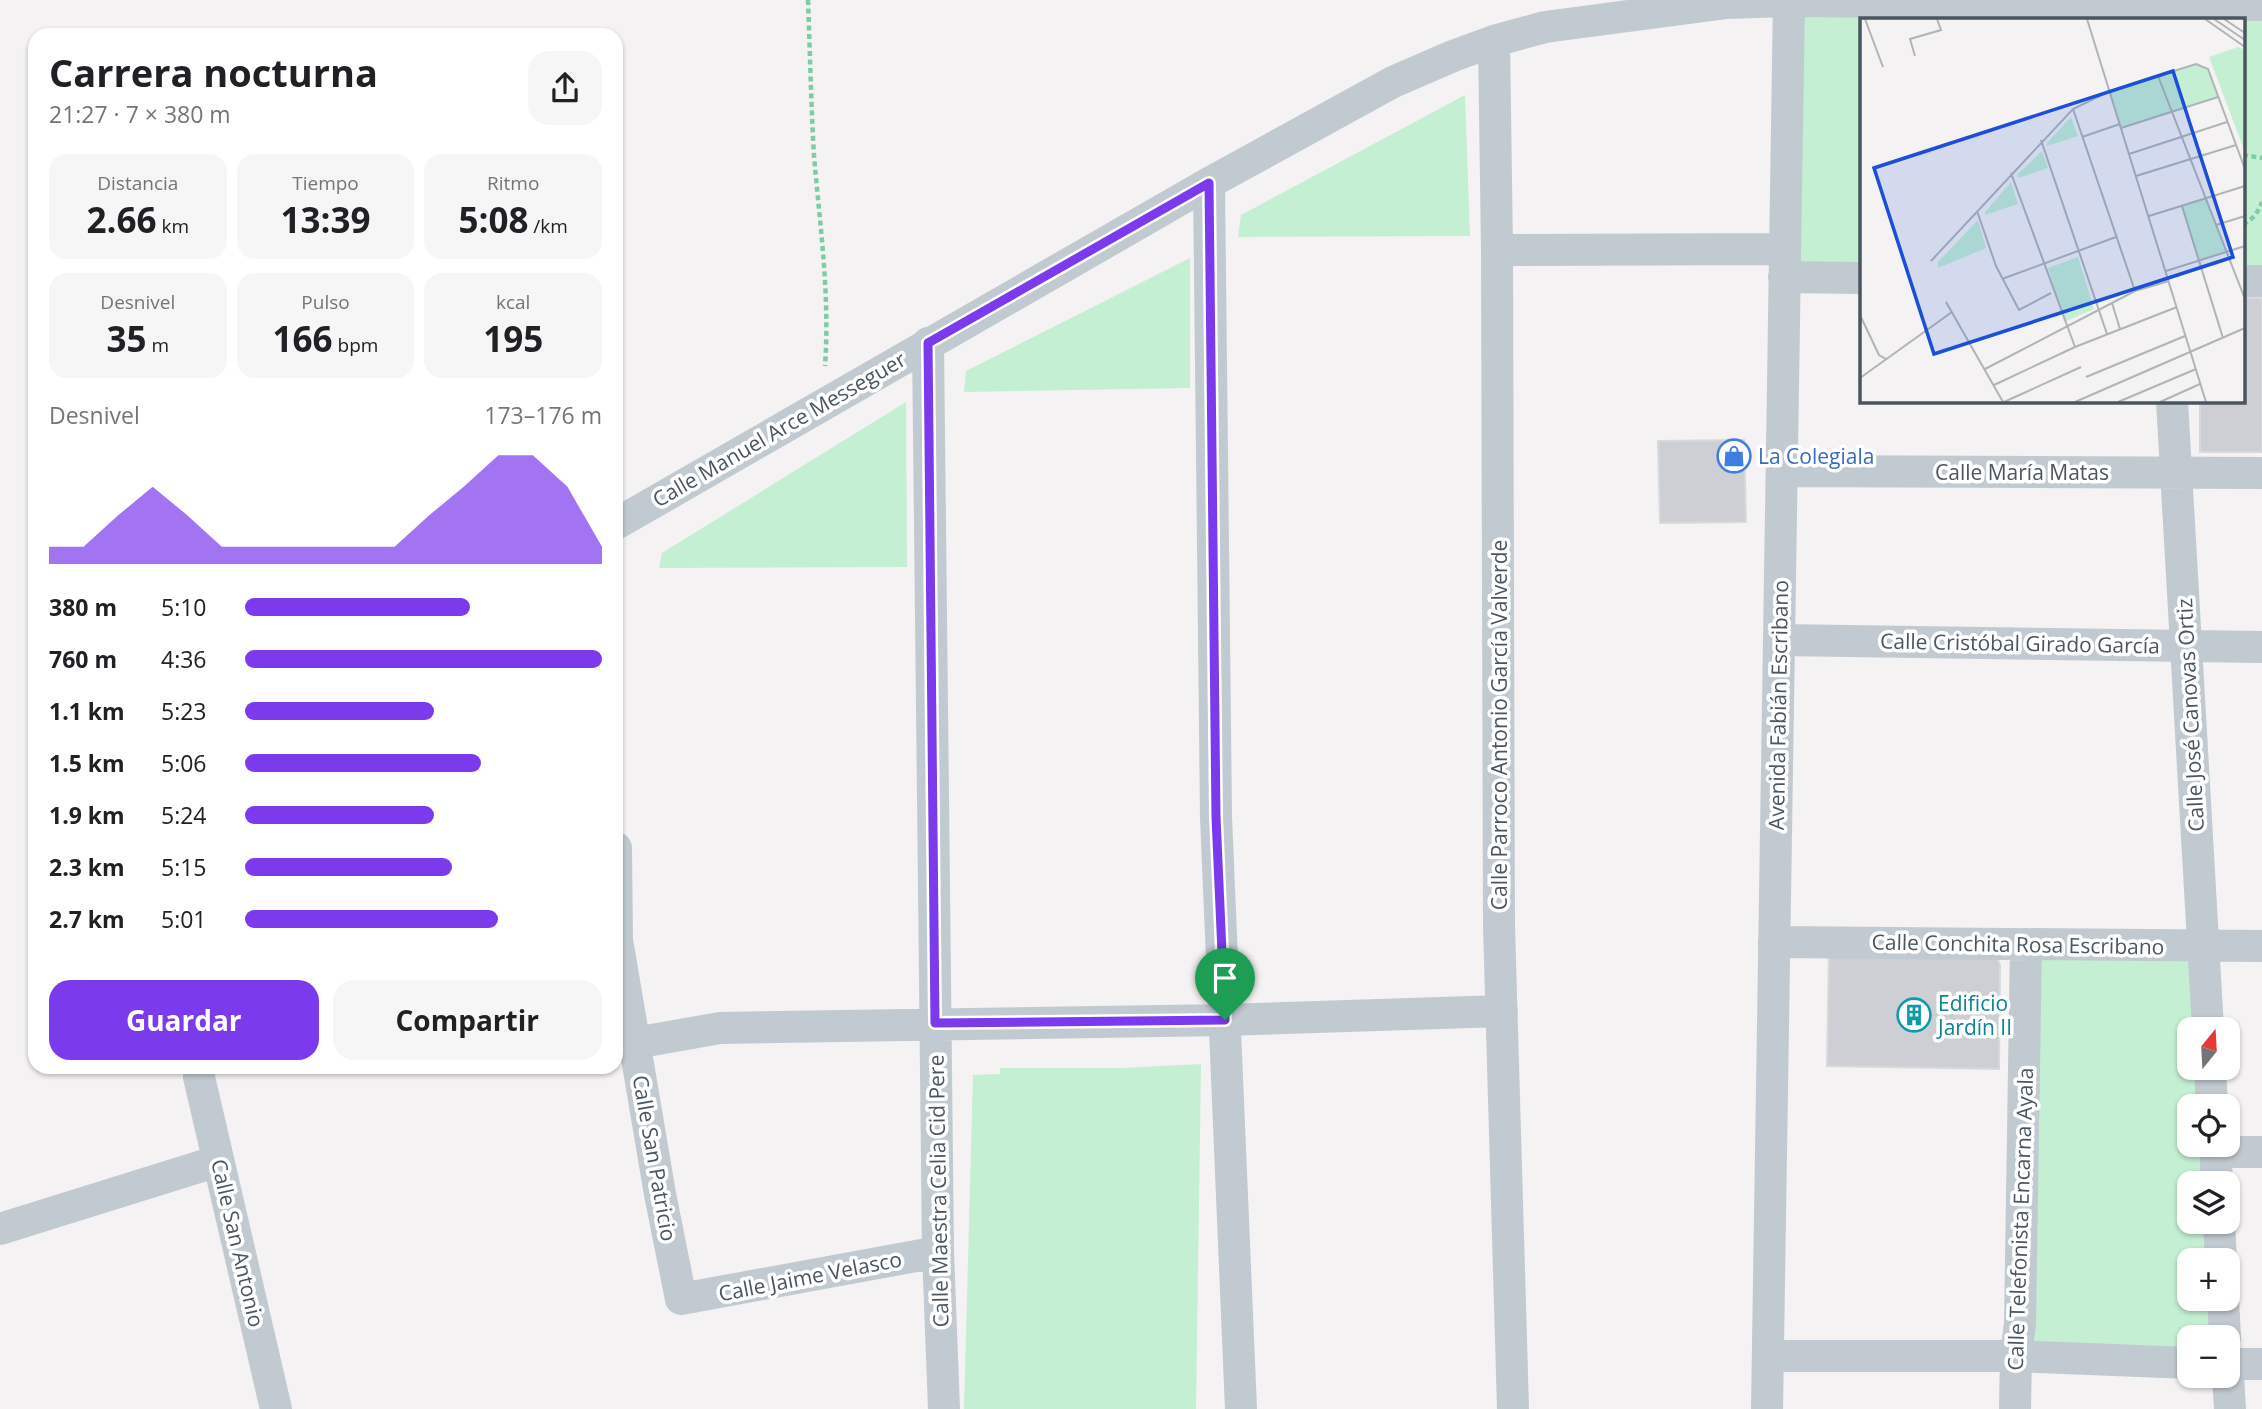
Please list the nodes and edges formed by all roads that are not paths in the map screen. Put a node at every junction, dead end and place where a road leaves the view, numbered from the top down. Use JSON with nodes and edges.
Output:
{"nodes":[{"id":1,"x":1789,"y":0,"type":"edge"},
{"id":2,"x":2262,"y":5,"type":"edge"},
{"id":3,"x":2150,"y":12,"type":"edge"},
{"id":4,"x":1494,"y":41,"type":"junction"},
{"id":5,"x":1209,"y":183,"type":"junction"},
{"id":6,"x":1497,"y":250,"type":"junction"},
{"id":7,"x":1785,"y":263,"type":"junction"},
{"id":8,"x":1860,"y":278,"type":"edge"},
{"id":9,"x":2244,"y":281,"type":"edge"},
{"id":10,"x":2262,"y":281,"type":"edge"},
{"id":11,"x":928,"y":343,"type":"junction"},
{"id":12,"x":2172,"y":402,"type":"edge"},
{"id":13,"x":1782,"y":471,"type":"junction"},
{"id":14,"x":2176,"y":472,"type":"junction"},
{"id":15,"x":2262,"y":472,"type":"edge"},
{"id":16,"x":623,"y":520,"type":"edge"},
{"id":17,"x":1779,"y":640,"type":"junction"},
{"id":18,"x":2186,"y":645,"type":"junction"},
{"id":19,"x":2262,"y":647,"type":"edge"},
{"id":20,"x":1774,"y":942,"type":"junction"},
{"id":21,"x":2026,"y":944,"type":"junction"},
{"id":22,"x":2203,"y":946,"type":"junction"},
{"id":23,"x":2262,"y":946,"type":"edge"},
{"id":24,"x":623,"y":974,"type":"edge"},
{"id":25,"x":1502,"y":1011,"type":"junction"},
{"id":26,"x":2207,"y":1017,"type":"edge"},
{"id":27,"x":1225,"y":1020,"type":"junction"},
{"id":28,"x":935,"y":1023,"type":"junction"},
{"id":29,"x":635,"y":1043,"type":"junction"},
{"id":30,"x":199,"y":1077,"type":"dead end"},
{"id":31,"x":2240,"y":1150,"type":"edge"},
{"id":32,"x":2262,"y":1152,"type":"edge"},
{"id":33,"x":219,"y":1161,"type":"junction"},
{"id":34,"x":0,"y":1229,"type":"edge"},
{"id":35,"x":938,"y":1252,"type":"junction"},
{"id":36,"x":681,"y":1299,"type":"joint"},
{"id":37,"x":1768,"y":1356,"type":"junction"},
{"id":38,"x":2016,"y":1356,"type":"junction"},
{"id":39,"x":2177,"y":1363,"type":"edge"},
{"id":40,"x":2240,"y":1364,"type":"edge"},
{"id":41,"x":2262,"y":1364,"type":"edge"},
{"id":42,"x":2229,"y":1388,"type":"edge"},
{"id":43,"x":276,"y":1409,"type":"edge"},
{"id":44,"x":944,"y":1409,"type":"edge"},
{"id":45,"x":1241,"y":1409,"type":"edge"},
{"id":46,"x":1513,"y":1409,"type":"edge"},
{"id":47,"x":1767,"y":1409,"type":"edge"},
{"id":48,"x":2015,"y":1409,"type":"edge"},
{"id":49,"x":2230,"y":1409,"type":"edge"}],
"edges":[{"from":1,"to":3,"type":"street","name":"Calle Manuel Arce Messeguer"},
{"from":1,"to":4,"type":"street","name":"Calle Manuel Arce Messeguer"},
{"from":1,"to":7,"type":"street","name":"Avenida Fabián Escribano"},
{"from":2,"to":3,"type":"street","name":"Calle Manuel Arce Messeguer"},
{"from":4,"to":5,"type":"street","name":"Calle Manuel Arce Messeguer"},
{"from":4,"to":6,"type":"street","name":"Calle Parroco Antonio García Valverde"},
{"from":5,"to":11,"type":"street","name":"Calle Manuel Arce Messeguer"},
{"from":5,"to":27,"type":"street"},
{"from":6,"to":7,"type":"street"},
{"from":6,"to":25,"type":"street","name":"Calle Parroco Antonio García Valverde"},
{"from":7,"to":8,"type":"street"},
{"from":7,"to":13,"type":"street","name":"Avenida Fabián Escribano"},
{"from":9,"to":10,"type":"street"},
{"from":11,"to":16,"type":"street","name":"Calle Manuel Arce Messeguer"},
{"from":11,"to":28,"type":"street","name":"Calle Maestra Celia Cid Pere"},
{"from":12,"to":14,"type":"street","name":"Calle José Canovas Ortiz"},
{"from":13,"to":14,"type":"street","name":"Calle María Matas"},
{"from":13,"to":17,"type":"street","name":"Avenida Fabián Escribano"},
{"from":14,"to":15,"type":"street","name":"Calle María Matas"},
{"from":14,"to":18,"type":"street","name":"Calle José Canovas Ortiz"},
{"from":17,"to":18,"type":"street","name":"Calle Cristóbal Girado García"},
{"from":17,"to":20,"type":"street","name":"Avenida Fabián Escribano"},
{"from":18,"to":19,"type":"street","name":"Calle Cristóbal Girado García"},
{"from":18,"to":22,"type":"street","name":"Calle José Canovas Ortiz"},
{"from":20,"to":21,"type":"street","name":"Calle Conchita Rosa Escribano"},
{"from":20,"to":37,"type":"street","name":"Avenida Fabián Escribano"},
{"from":21,"to":22,"type":"street","name":"Calle Conchita Rosa Escribano"},
{"from":21,"to":38,"type":"street","name":"Calle Telefonista Encarna Ayala"},
{"from":22,"to":23,"type":"street","name":"Calle Conchita Rosa Escribano"},
{"from":22,"to":26,"type":"street","name":"Calle José Canovas Ortiz"},
{"from":24,"to":29,"type":"street","name":"Calle San Patricio"},
{"from":25,"to":27,"type":"street"},
{"from":25,"to":46,"type":"street","name":"Calle Parroco Antonio García Valverde"},
{"from":27,"to":28,"type":"street"},
{"from":27,"to":45,"type":"street"},
{"from":28,"to":29,"type":"street"},
{"from":28,"to":35,"type":"street","name":"Calle Maestra Celia Cid Pere"},
{"from":29,"to":36,"type":"street","name":"Calle San Patricio"},
{"from":30,"to":33,"type":"street","name":"Calle San Antonio"},
{"from":31,"to":32,"type":"street"},
{"from":33,"to":34,"type":"street"},
{"from":33,"to":43,"type":"street","name":"Calle San Antonio"},
{"from":35,"to":36,"type":"street","name":"Calle Jaime Velasco"},
{"from":35,"to":44,"type":"street","name":"Calle Maestra Celia Cid Pere"},
{"from":37,"to":38,"type":"street"},
{"from":37,"to":47,"type":"street","name":"Avenida Fabián Escribano"},
{"from":38,"to":39,"type":"street"},
{"from":38,"to":48,"type":"street","name":"Calle Telefonista Encarna Ayala"},
{"from":40,"to":41,"type":"street"},
{"from":42,"to":49,"type":"street"}]}
